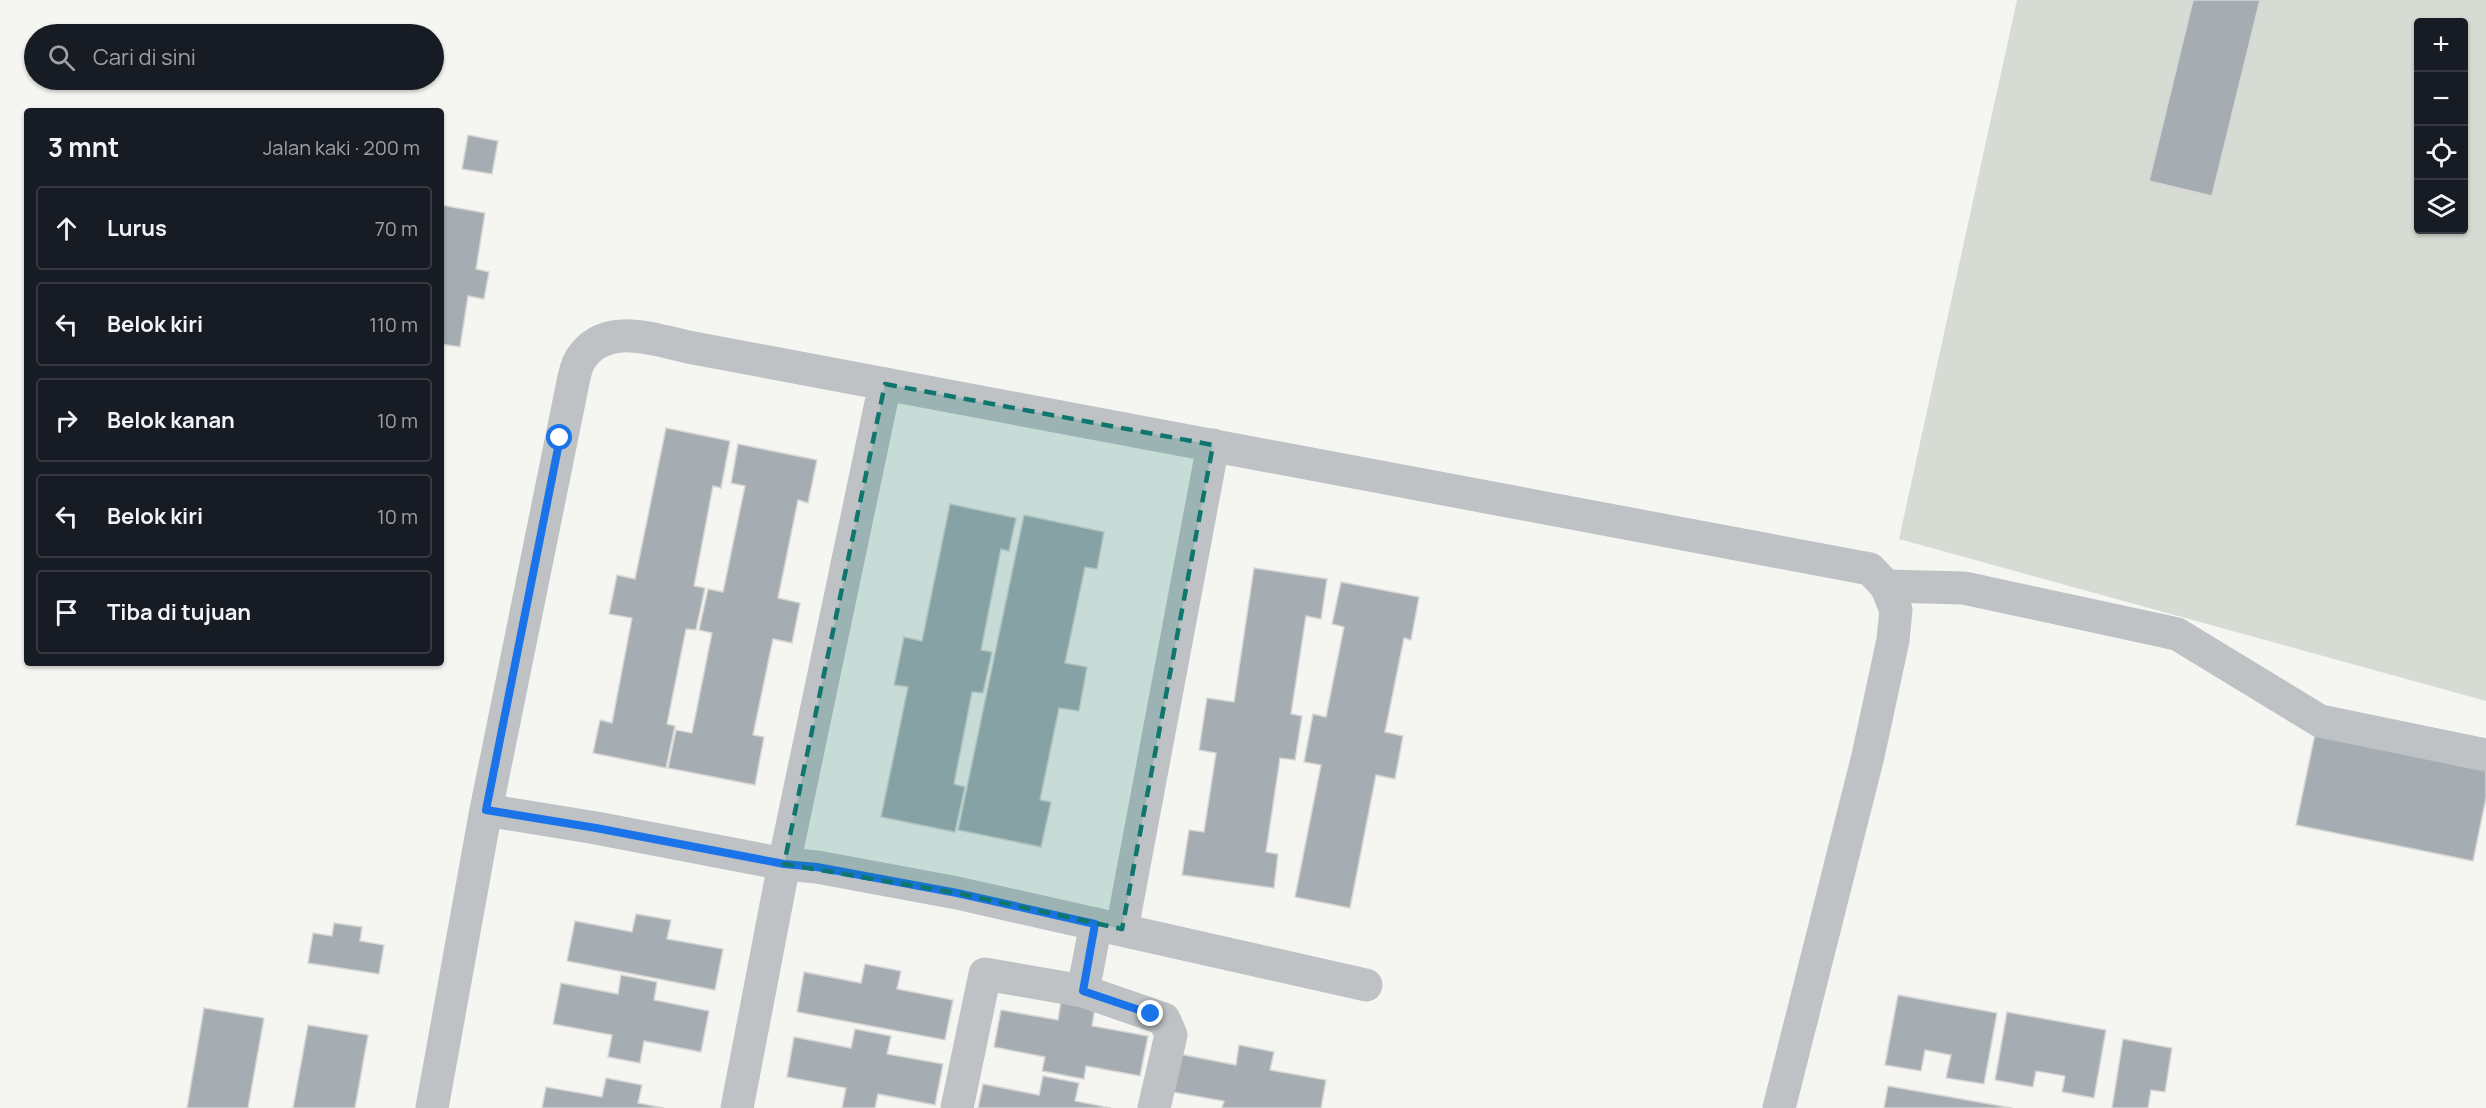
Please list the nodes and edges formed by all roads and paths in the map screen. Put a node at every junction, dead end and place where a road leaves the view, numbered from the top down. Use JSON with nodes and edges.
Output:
{"nodes":[{"id":1,"x":885,"y":384,"type":"junction"},
{"id":2,"x":1213,"y":446,"type":"junction"},
{"id":3,"x":1886,"y":586,"type":"junction"},
{"id":4,"x":2486,"y":755,"type":"edge"},
{"id":5,"x":486,"y":810,"type":"junction"},
{"id":6,"x":784,"y":864,"type":"junction"},
{"id":7,"x":1108,"y":927,"type":"junction"},
{"id":8,"x":1366,"y":985,"type":"dead end"},
{"id":9,"x":1083,"y":991,"type":"junction"},
{"id":10,"x":432,"y":1108,"type":"edge"},
{"id":11,"x":737,"y":1108,"type":"edge"},
{"id":12,"x":957,"y":1108,"type":"edge"},
{"id":13,"x":1154,"y":1108,"type":"edge"},
{"id":14,"x":1779,"y":1108,"type":"edge"}],
"edges":[{"from":1,"to":2,"type":"street"},
{"from":1,"to":5,"type":"street"},
{"from":1,"to":6,"type":"street"},
{"from":2,"to":3,"type":"street"},
{"from":2,"to":7,"type":"street"},
{"from":3,"to":4,"type":"street"},
{"from":3,"to":14,"type":"street"},
{"from":5,"to":6,"type":"street"},
{"from":5,"to":10,"type":"street"},
{"from":6,"to":7,"type":"street"},
{"from":6,"to":11,"type":"street"},
{"from":7,"to":8,"type":"street"},
{"from":7,"to":9,"type":"street"},
{"from":9,"to":12,"type":"street"},
{"from":9,"to":13,"type":"street"}]}
